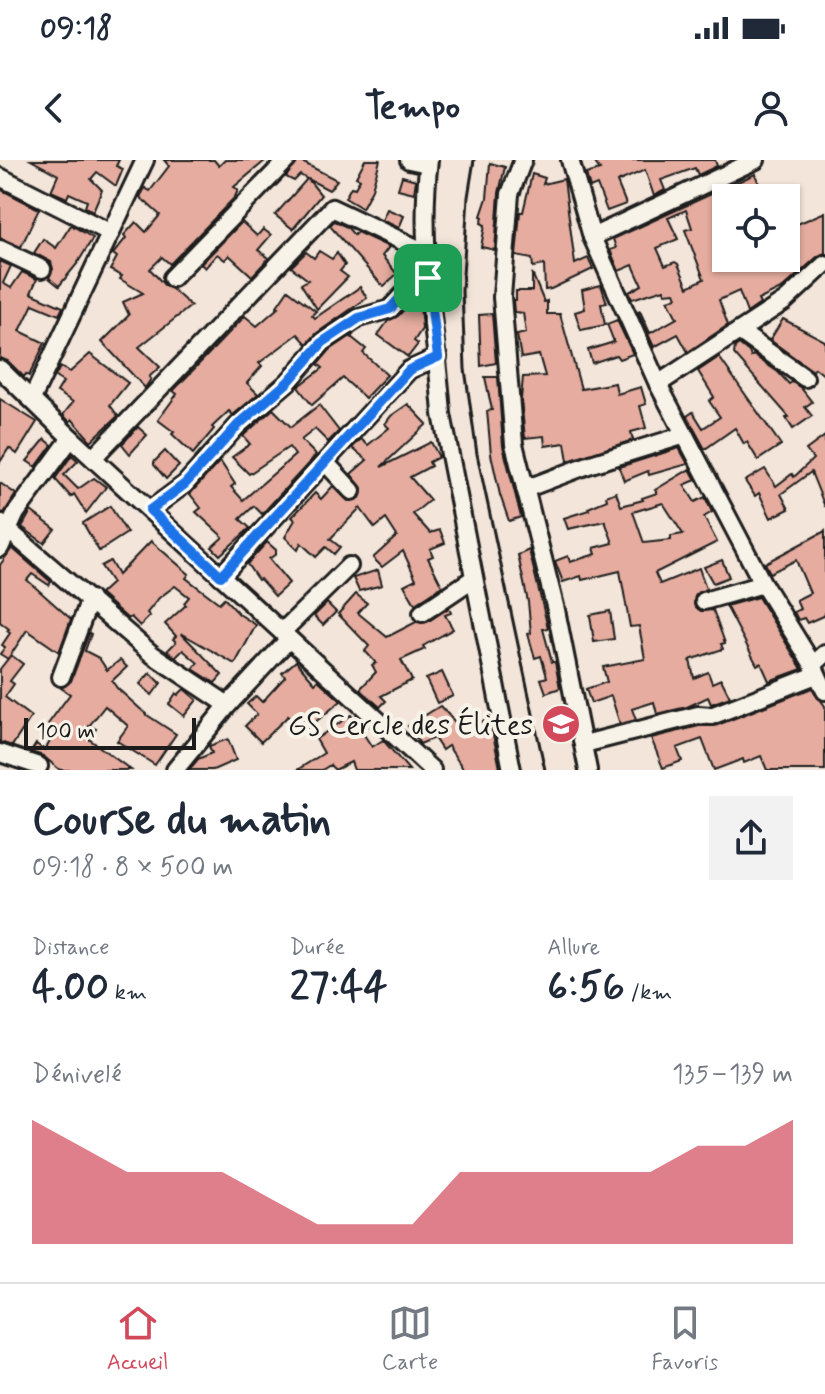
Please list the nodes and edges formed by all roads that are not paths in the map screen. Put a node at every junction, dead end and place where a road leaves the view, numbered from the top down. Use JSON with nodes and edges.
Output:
{"nodes":[{"id":1,"x":145,"y":160,"type":"edge"},
{"id":2,"x":287,"y":160,"type":"edge"},
{"id":3,"x":409,"y":160,"type":"edge"},
{"id":4,"x":523,"y":160,"type":"edge"},
{"id":5,"x":570,"y":160,"type":"edge"},
{"id":6,"x":756,"y":160,"type":"edge"},
{"id":7,"x":428,"y":162,"type":"edge"},
{"id":8,"x":0,"y":177,"type":"edge"},
{"id":9,"x":111,"y":233,"type":"junction"},
{"id":10,"x":592,"y":237,"type":"junction"},
{"id":11,"x":0,"y":249,"type":"edge"},
{"id":12,"x":425,"y":252,"type":"junction"},
{"id":13,"x":825,"y":264,"type":"edge"},
{"id":14,"x":42,"y":269,"type":"dead end"},
{"id":15,"x":172,"y":278,"type":"dead end"},
{"id":16,"x":428,"y":278,"type":"junction"},
{"id":17,"x":739,"y":331,"type":"junction"},
{"id":18,"x":438,"y":357,"type":"junction"},
{"id":19,"x":0,"y":369,"type":"edge"},
{"id":20,"x":805,"y":378,"type":"dead end"},
{"id":21,"x":658,"y":384,"type":"junction"},
{"id":22,"x":32,"y":399,"type":"junction"},
{"id":23,"x":685,"y":435,"type":"junction"},
{"id":24,"x":71,"y":438,"type":"junction"},
{"id":25,"x":93,"y":458,"type":"junction"},
{"id":26,"x":326,"y":463,"type":"junction"},
{"id":27,"x":525,"y":489,"type":"junction"},
{"id":28,"x":352,"y":491,"type":"dead end"},
{"id":29,"x":150,"y":510,"type":"junction"},
{"id":30,"x":4,"y":526,"type":"edge"},
{"id":31,"x":0,"y":548,"type":"edge"},
{"id":32,"x":349,"y":566,"type":"dead end"},
{"id":33,"x":221,"y":576,"type":"junction"},
{"id":34,"x":474,"y":578,"type":"junction"},
{"id":35,"x":763,"y":584,"type":"junction"},
{"id":36,"x":90,"y":599,"type":"junction"},
{"id":37,"x":704,"y":601,"type":"dead end"},
{"id":38,"x":422,"y":613,"type":"dead end"},
{"id":39,"x":286,"y":635,"type":"junction"},
{"id":40,"x":818,"y":665,"type":"edge"},
{"id":41,"x":61,"y":677,"type":"dead end"},
{"id":42,"x":825,"y":691,"type":"edge"},
{"id":43,"x":228,"y":705,"type":"junction"},
{"id":44,"x":584,"y":744,"type":"junction"},
{"id":45,"x":0,"y":753,"type":"edge"},
{"id":46,"x":39,"y":766,"type":"dead end"},
{"id":47,"x":175,"y":770,"type":"edge"},
{"id":48,"x":432,"y":770,"type":"edge"},
{"id":49,"x":512,"y":770,"type":"edge"},
{"id":50,"x":588,"y":770,"type":"edge"}],
"edges":[{"from":1,"to":9,"type":"street"},
{"from":2,"to":15,"type":"street"},
{"from":3,"to":7,"type":"street"},
{"from":4,"to":27,"type":"street"},
{"from":5,"to":10,"type":"street"},
{"from":6,"to":10,"type":"street"},
{"from":7,"to":12,"type":"street"},
{"from":8,"to":9,"type":"street"},
{"from":9,"to":22,"type":"street"},
{"from":10,"to":21,"type":"street"},
{"from":11,"to":14,"type":"street"},
{"from":12,"to":16,"type":"street"},
{"from":12,"to":25,"type":"street"},
{"from":13,"to":17,"type":"street"},
{"from":16,"to":18,"type":"street"},
{"from":16,"to":29,"type":"street"},
{"from":17,"to":20,"type":"street"},
{"from":17,"to":21,"type":"street"},
{"from":18,"to":26,"type":"street"},
{"from":18,"to":34,"type":"street"},
{"from":19,"to":22,"type":"street"},
{"from":21,"to":23,"type":"street"},
{"from":22,"to":24,"type":"street"},
{"from":23,"to":27,"type":"street"},
{"from":23,"to":35,"type":"street"},
{"from":24,"to":25,"type":"street"},
{"from":24,"to":30,"type":"street"},
{"from":25,"to":29,"type":"street"},
{"from":26,"to":28,"type":"street"},
{"from":26,"to":33,"type":"street"},
{"from":27,"to":44,"type":"street"},
{"from":29,"to":33,"type":"street"},
{"from":30,"to":31,"type":"street"},
{"from":30,"to":36,"type":"street"},
{"from":32,"to":39,"type":"street"},
{"from":33,"to":39,"type":"street"},
{"from":34,"to":38,"type":"street"},
{"from":34,"to":49,"type":"street"},
{"from":35,"to":37,"type":"street"},
{"from":35,"to":40,"type":"street"},
{"from":36,"to":41,"type":"street"},
{"from":36,"to":43,"type":"street"},
{"from":39,"to":43,"type":"street"},
{"from":39,"to":48,"type":"street"},
{"from":40,"to":42,"type":"street"},
{"from":40,"to":44,"type":"street"},
{"from":43,"to":47,"type":"street"},
{"from":44,"to":50,"type":"street"},
{"from":45,"to":46,"type":"street"}]}
